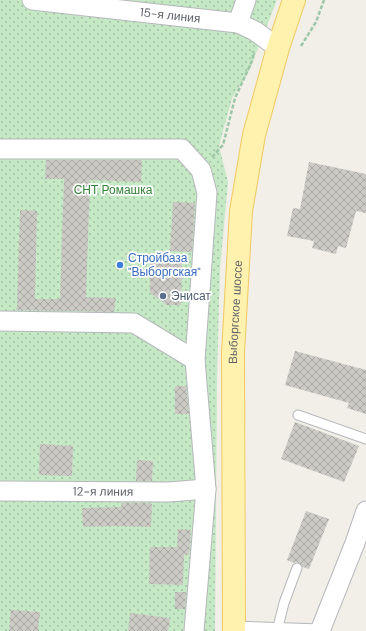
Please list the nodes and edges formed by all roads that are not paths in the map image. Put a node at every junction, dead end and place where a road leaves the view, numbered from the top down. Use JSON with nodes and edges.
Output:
{"nodes":[{"id":1,"x":32,"y":0,"type":"edge"},
{"id":2,"x":246,"y":0,"type":"edge"},
{"id":3,"x":294,"y":0,"type":"edge"},
{"id":4,"x":238,"y":23,"type":"junction"},
{"id":5,"x":278,"y":48,"type":"junction"},
{"id":6,"x":0,"y":149,"type":"edge"},
{"id":7,"x":0,"y":321,"type":"edge"},
{"id":8,"x":195,"y":360,"type":"junction"},
{"id":9,"x":298,"y":415,"type":"dead end"},
{"id":10,"x":366,"y":439,"type":"edge"},
{"id":11,"x":206,"y":489,"type":"junction"},
{"id":12,"x":0,"y":491,"type":"edge"},
{"id":13,"x":366,"y":511,"type":"edge"},
{"id":14,"x":360,"y":545,"type":"edge"},
{"id":15,"x":297,"y":568,"type":"dead end"},
{"id":16,"x":278,"y":627,"type":"junction"},
{"id":17,"x":234,"y":629,"type":"edge"},
{"id":18,"x":320,"y":630,"type":"edge"},
{"id":19,"x":194,"y":631,"type":"edge"}],
"edges":[{"from":1,"to":4,"type":"street","name":"15-я линия"},
{"from":2,"to":4,"type":"street"},
{"from":3,"to":5,"type":"main road","name":"Выборгское шоссе"},
{"from":4,"to":5,"type":"street","name":"15-я линия"},
{"from":5,"to":17,"type":"main road","name":"Выборгское шоссе"},
{"from":6,"to":8,"type":"street"},
{"from":7,"to":8,"type":"street"},
{"from":8,"to":11,"type":"street"},
{"from":9,"to":10,"type":"lane"},
{"from":11,"to":12,"type":"street","name":"12-я линия"},
{"from":11,"to":19,"type":"street"},
{"from":13,"to":14,"type":"street"},
{"from":14,"to":18,"type":"street"},
{"from":15,"to":16,"type":"lane"},
{"from":16,"to":17,"type":"lane"},
{"from":16,"to":18,"type":"lane"}]}
